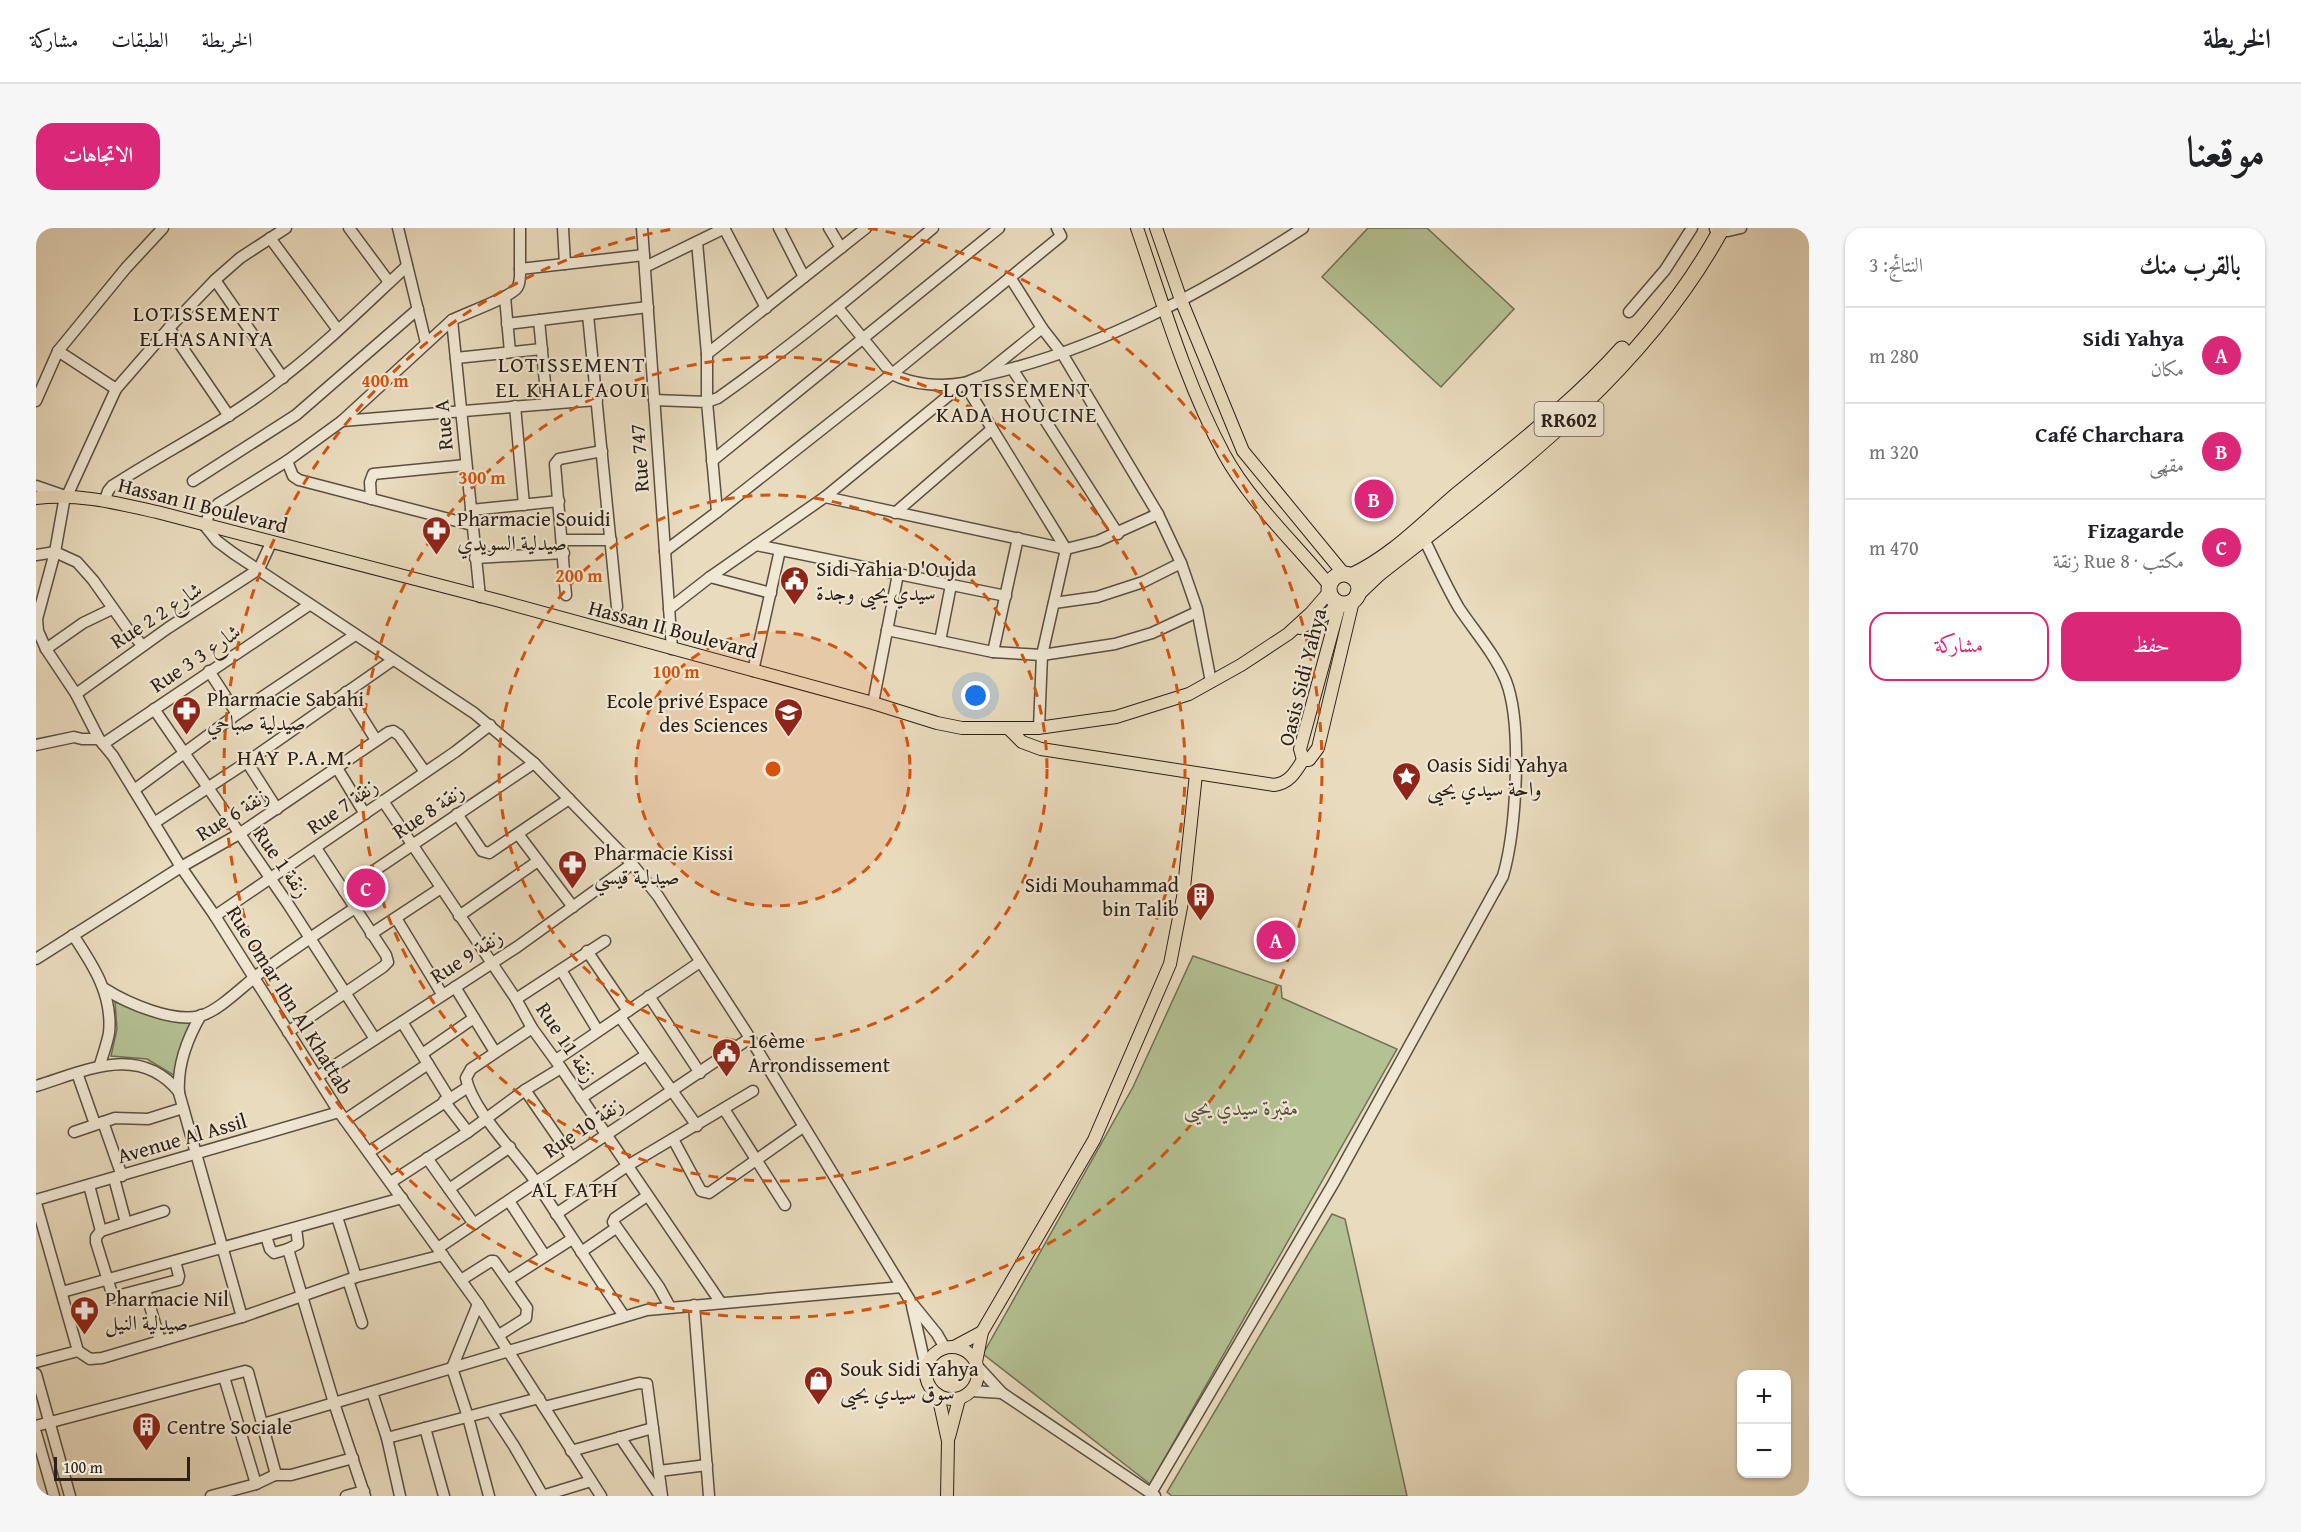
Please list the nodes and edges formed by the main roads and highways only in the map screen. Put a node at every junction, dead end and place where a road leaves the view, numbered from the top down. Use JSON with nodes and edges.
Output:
{"nodes":[{"id":1,"x":1137,"y":228,"type":"edge"},
{"id":2,"x":1156,"y":228,"type":"edge"},
{"id":3,"x":1717,"y":229,"type":"edge"},
{"id":4,"x":36,"y":498,"type":"edge"},
{"id":5,"x":1348,"y":575,"type":"junction"},
{"id":6,"x":1342,"y":596,"type":"junction"},
{"id":7,"x":1010,"y":729,"type":"junction"},
{"id":8,"x":1196,"y":774,"type":"junction"},
{"id":9,"x":982,"y":1332,"type":"junction"},
{"id":10,"x":950,"y":1347,"type":"junction"},
{"id":11,"x":977,"y":1365,"type":"junction"},
{"id":12,"x":938,"y":1395,"type":"junction"},
{"id":13,"x":959,"y":1399,"type":"junction"},
{"id":14,"x":948,"y":1441,"type":"junction"},
{"id":15,"x":947,"y":1496,"type":"edge"}],
"edges":[{"from":1,"to":6,"type":"main road"},
{"from":2,"to":5,"type":"main road"},
{"from":3,"to":5,"type":"highway","number":"RR602"},
{"from":3,"to":6,"type":"highway","number":"RR602"},
{"from":4,"to":7,"type":"main road","name":"Hassan II Boulevard"},
{"from":5,"to":6,"type":"highway","number":"RR602"},
{"from":5,"to":6,"type":"highway"},
{"from":6,"to":7,"type":"main road","name":"Hassan II Boulevard"},
{"from":6,"to":8,"type":"main road","name":"Oasis Sidi Yahya"},
{"from":7,"to":8,"type":"main road"},
{"from":8,"to":9,"type":"main road"},
{"from":9,"to":10,"type":"main road"},
{"from":9,"to":11,"type":"main road"},
{"from":10,"to":11,"type":"main road"},
{"from":10,"to":12,"type":"main road"},
{"from":11,"to":13,"type":"main road"},
{"from":12,"to":13,"type":"main road"},
{"from":12,"to":14,"type":"main road"},
{"from":13,"to":14,"type":"main road"},
{"from":14,"to":15,"type":"main road"}]}
